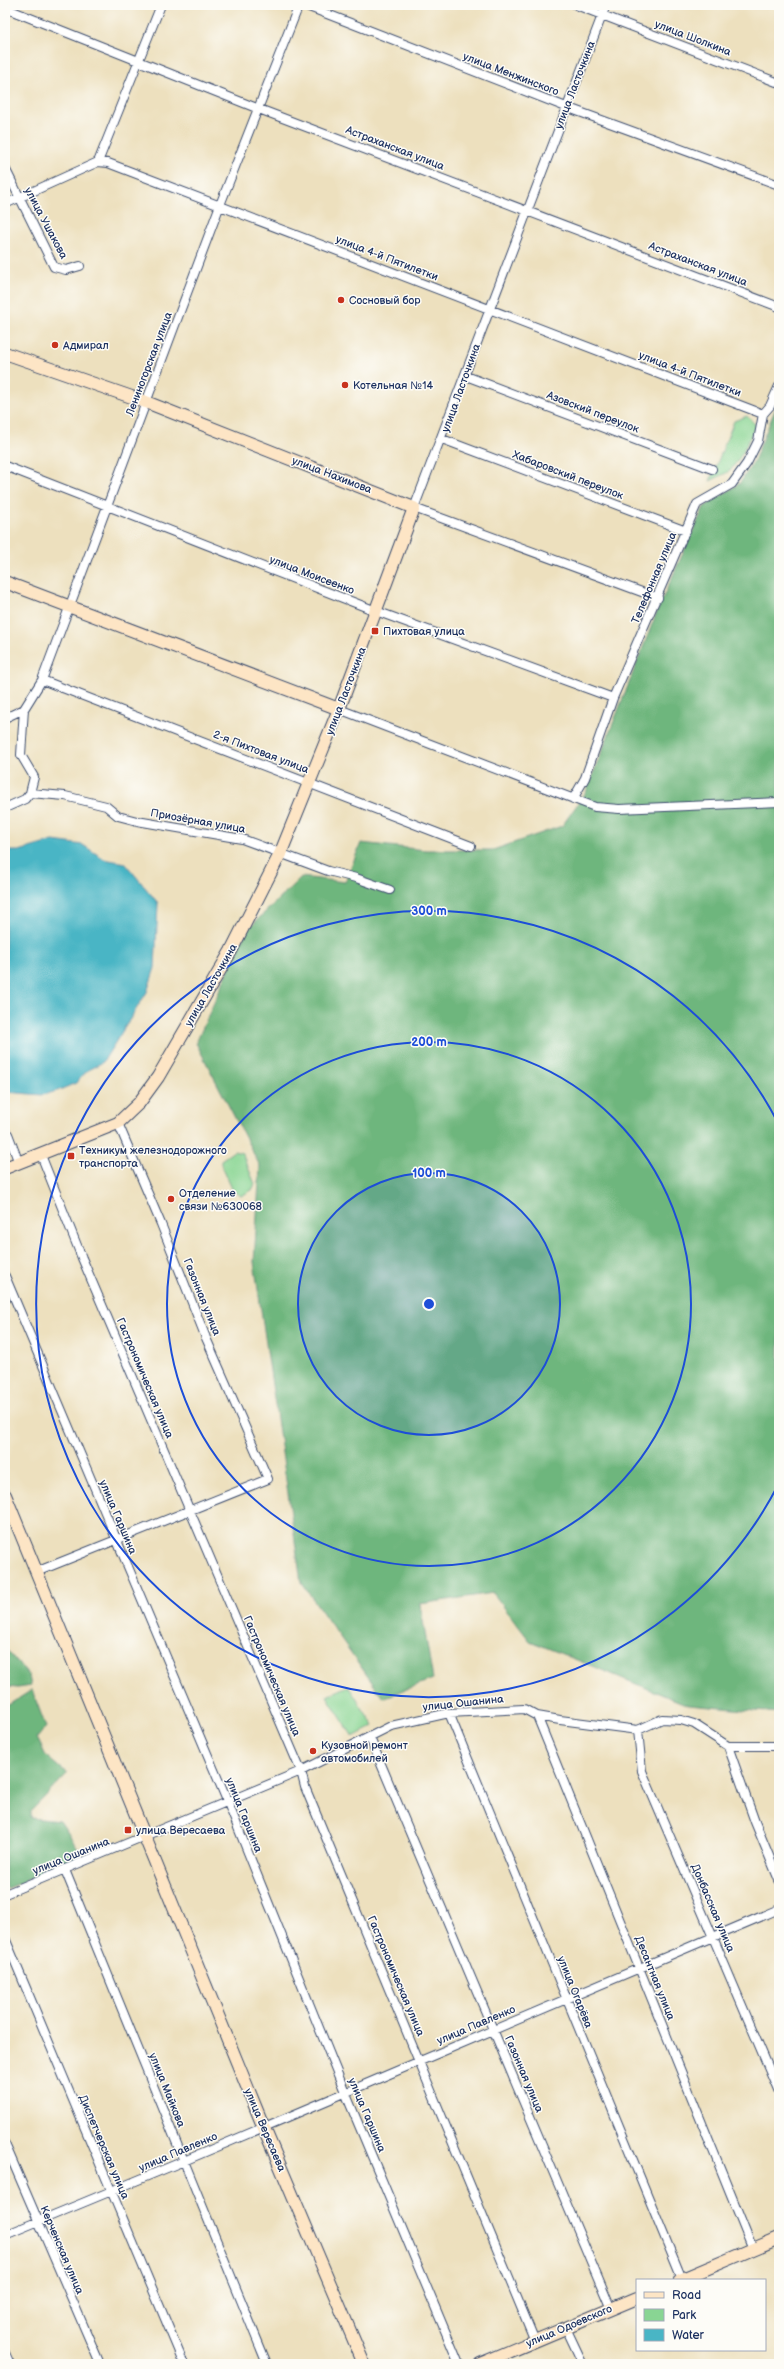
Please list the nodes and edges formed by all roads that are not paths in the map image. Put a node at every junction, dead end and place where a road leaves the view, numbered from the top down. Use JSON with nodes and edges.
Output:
{"nodes":[{"id":1,"x":161,"y":5,"type":"edge"},
{"id":2,"x":299,"y":5,"type":"edge"},
{"id":3,"x":304,"y":5,"type":"edge"},
{"id":4,"x":576,"y":5,"type":"edge"},
{"id":5,"x":606,"y":5,"type":"edge"},
{"id":6,"x":5,"y":8,"type":"edge"},
{"id":7,"x":603,"y":15,"type":"junction"},
{"id":8,"x":140,"y":59,"type":"junction"},
{"id":9,"x":779,"y":83,"type":"edge"},
{"id":10,"x":566,"y":107,"type":"junction"},
{"id":11,"x":259,"y":109,"type":"junction"},
{"id":12,"x":98,"y":162,"type":"junction"},
{"id":13,"x":5,"y":168,"type":"edge"},
{"id":14,"x":779,"y":185,"type":"edge"},
{"id":15,"x":19,"y":198,"type":"junction"},
{"id":16,"x":5,"y":204,"type":"edge"},
{"id":17,"x":220,"y":205,"type":"junction"},
{"id":18,"x":529,"y":210,"type":"junction"},
{"id":19,"x":80,"y":266,"type":"dead end"},
{"id":20,"x":779,"y":307,"type":"edge"},
{"id":21,"x":490,"y":309,"type":"junction"},
{"id":22,"x":5,"y":353,"type":"edge"},
{"id":23,"x":466,"y":376,"type":"junction"},
{"id":24,"x":779,"y":386,"type":"edge"},
{"id":25,"x":146,"y":402,"type":"junction"},
{"id":26,"x":763,"y":414,"type":"junction"},
{"id":27,"x":442,"y":439,"type":"junction"},
{"id":28,"x":5,"y":466,"type":"edge"},
{"id":29,"x":712,"y":469,"type":"dead end"},
{"id":30,"x":106,"y":507,"type":"junction"},
{"id":31,"x":414,"y":508,"type":"junction"},
{"id":32,"x":686,"y":531,"type":"junction"},
{"id":33,"x":5,"y":582,"type":"edge"},
{"id":34,"x":658,"y":598,"type":"junction"},
{"id":35,"x":70,"y":606,"type":"junction"},
{"id":36,"x":376,"y":611,"type":"junction"},
{"id":37,"x":42,"y":680,"type":"junction"},
{"id":38,"x":613,"y":698,"type":"junction"},
{"id":39,"x":24,"y":709,"type":"junction"},
{"id":40,"x":339,"y":709,"type":"junction"},
{"id":41,"x":5,"y":718,"type":"edge"},
{"id":42,"x":311,"y":782,"type":"junction"},
{"id":43,"x":30,"y":793,"type":"junction"},
{"id":44,"x":573,"y":799,"type":"junction"},
{"id":45,"x":779,"y":802,"type":"edge"},
{"id":46,"x":5,"y":808,"type":"edge"},
{"id":47,"x":471,"y":846,"type":"dead end"},
{"id":48,"x":281,"y":852,"type":"junction"},
{"id":49,"x":390,"y":890,"type":"dead end"},
{"id":50,"x":118,"y":1123,"type":"junction"},
{"id":51,"x":8,"y":1134,"type":"dead end"},
{"id":52,"x":41,"y":1155,"type":"junction"},
{"id":53,"x":19,"y":1163,"type":"junction"},
{"id":54,"x":5,"y":1168,"type":"edge"},
{"id":55,"x":5,"y":1276,"type":"edge"},
{"id":56,"x":5,"y":1495,"type":"edge"},
{"id":57,"x":190,"y":1512,"type":"junction"},
{"id":58,"x":116,"y":1540,"type":"junction"},
{"id":59,"x":36,"y":1572,"type":"junction"},
{"id":60,"x":449,"y":1713,"type":"junction"},
{"id":61,"x":537,"y":1716,"type":"junction"},
{"id":62,"x":638,"y":1730,"type":"junction"},
{"id":63,"x":370,"y":1738,"type":"junction"},
{"id":64,"x":728,"y":1746,"type":"junction"},
{"id":65,"x":779,"y":1746,"type":"edge"},
{"id":66,"x":301,"y":1771,"type":"junction"},
{"id":67,"x":228,"y":1803,"type":"junction"},
{"id":68,"x":144,"y":1838,"type":"junction"},
{"id":69,"x":65,"y":1870,"type":"junction"},
{"id":70,"x":779,"y":1880,"type":"edge"},
{"id":71,"x":5,"y":1894,"type":"edge"},
{"id":72,"x":779,"y":1908,"type":"edge"},
{"id":73,"x":713,"y":1936,"type":"junction"},
{"id":74,"x":5,"y":1938,"type":"edge"},
{"id":75,"x":639,"y":1968,"type":"junction"},
{"id":76,"x":565,"y":1998,"type":"junction"},
{"id":77,"x":493,"y":2030,"type":"junction"},
{"id":78,"x":420,"y":2061,"type":"junction"},
{"id":79,"x":345,"y":2092,"type":"junction"},
{"id":80,"x":779,"y":2092,"type":"edge"},
{"id":81,"x":264,"y":2128,"type":"junction"},
{"id":82,"x":5,"y":2144,"type":"edge"},
{"id":83,"x":184,"y":2162,"type":"junction"},
{"id":84,"x":110,"y":2192,"type":"junction"},
{"id":85,"x":38,"y":2222,"type":"junction"},
{"id":86,"x":5,"y":2235,"type":"edge"},
{"id":87,"x":779,"y":2238,"type":"edge"},
{"id":88,"x":753,"y":2249,"type":"junction"},
{"id":89,"x":681,"y":2279,"type":"edge"},
{"id":90,"x":683,"y":2279,"type":"edge"},
{"id":91,"x":636,"y":2298,"type":"edge"},
{"id":92,"x":611,"y":2309,"type":"junction"},
{"id":93,"x":566,"y":2328,"type":"junction"},
{"id":94,"x":535,"y":2341,"type":"junction"},
{"id":95,"x":5,"y":2352,"type":"edge"},
{"id":96,"x":10,"y":2364,"type":"edge"},
{"id":97,"x":100,"y":2364,"type":"edge"},
{"id":98,"x":184,"y":2364,"type":"edge"},
{"id":99,"x":267,"y":2364,"type":"edge"},
{"id":100,"x":364,"y":2364,"type":"edge"},
{"id":101,"x":459,"y":2364,"type":"edge"},
{"id":102,"x":480,"y":2364,"type":"edge"},
{"id":103,"x":583,"y":2364,"type":"edge"}],
"edges":[{"from":1,"to":8,"type":"street"},
{"from":2,"to":11,"type":"street","name":"Лениногорская улица"},
{"from":3,"to":10,"type":"street","name":"улица Менжинского"},
{"from":4,"to":7,"type":"street","name":"улица Шолкина"},
{"from":5,"to":7,"type":"street","name":"улица Ласточкина"},
{"from":6,"to":8,"type":"street","name":"Астраханская улица"},
{"from":7,"to":9,"type":"street","name":"улица Шолкина"},
{"from":7,"to":10,"type":"street","name":"улица Ласточкина"},
{"from":8,"to":11,"type":"street","name":"Астраханская улица"},
{"from":8,"to":12,"type":"street"},
{"from":10,"to":14,"type":"street","name":"улица Менжинского"},
{"from":10,"to":18,"type":"street","name":"улица Ласточкина"},
{"from":11,"to":17,"type":"street","name":"Лениногорская улица"},
{"from":11,"to":18,"type":"street","name":"Астраханская улица"},
{"from":12,"to":15,"type":"street"},
{"from":12,"to":17,"type":"street","name":"улица 4-й Пятилетки"},
{"from":13,"to":15,"type":"street","name":"улица Ушакова"},
{"from":15,"to":16,"type":"street"},
{"from":15,"to":19,"type":"street","name":"улица Ушакова"},
{"from":17,"to":21,"type":"street","name":"улица 4-й Пятилетки"},
{"from":17,"to":25,"type":"street","name":"Лениногорская улица"},
{"from":18,"to":20,"type":"street","name":"Астраханская улица"},
{"from":18,"to":21,"type":"street","name":"улица Ласточкина"},
{"from":21,"to":23,"type":"street","name":"улица Ласточкина"},
{"from":21,"to":26,"type":"street","name":"улица 4-й Пятилетки"},
{"from":22,"to":25,"type":"street","name":"улица Нахимова"},
{"from":23,"to":27,"type":"street","name":"улица Ласточкина"},
{"from":23,"to":29,"type":"street","name":"Азовский переулок"},
{"from":24,"to":26,"type":"street","name":"Телефонная улица"},
{"from":25,"to":30,"type":"street","name":"Лениногорская улица"},
{"from":25,"to":31,"type":"street","name":"улица Нахимова"},
{"from":26,"to":32,"type":"street","name":"Телефонная улица"},
{"from":27,"to":31,"type":"street","name":"улица Ласточкина"},
{"from":27,"to":32,"type":"street","name":"Хабаровский переулок"},
{"from":28,"to":30,"type":"street","name":"улица Моисеенко"},
{"from":30,"to":35,"type":"street","name":"Лениногорская улица"},
{"from":30,"to":36,"type":"street","name":"улица Моисеенко"},
{"from":31,"to":34,"type":"street","name":"улица Нахимова"},
{"from":31,"to":36,"type":"street","name":"улица Ласточкина"},
{"from":32,"to":34,"type":"street","name":"Телефонная улица"},
{"from":33,"to":35,"type":"street"},
{"from":34,"to":38,"type":"street","name":"Телефонная улица"},
{"from":35,"to":37,"type":"street","name":"Лениногорская улица"},
{"from":35,"to":40,"type":"street"},
{"from":36,"to":38,"type":"street","name":"улица Моисеенко"},
{"from":36,"to":40,"type":"street","name":"улица Ласточкина"},
{"from":37,"to":39,"type":"street","name":"Лениногорская улица"},
{"from":37,"to":42,"type":"street","name":"2-я Пихтовая улица"},
{"from":38,"to":44,"type":"street","name":"Телефонная улица"},
{"from":39,"to":41,"type":"street"},
{"from":39,"to":43,"type":"street"},
{"from":40,"to":42,"type":"street","name":"улица Ласточкина"},
{"from":40,"to":44,"type":"street"},
{"from":42,"to":47,"type":"street","name":"2-я Пихтовая улица"},
{"from":42,"to":48,"type":"street","name":"улица Ласточкина"},
{"from":43,"to":46,"type":"street"},
{"from":43,"to":48,"type":"street","name":"Приозёрная улица"},
{"from":44,"to":45,"type":"street"},
{"from":48,"to":49,"type":"street","name":"Приозёрная улица"},
{"from":48,"to":50,"type":"street","name":"улица Ласточкина"},
{"from":50,"to":52,"type":"street","name":"улица Ласточкина"},
{"from":50,"to":57,"type":"street","name":"Газонная улица"},
{"from":51,"to":53,"type":"street"},
{"from":52,"to":53,"type":"street","name":"улица Ласточкина"},
{"from":52,"to":57,"type":"street","name":"Гастрономическая улица"},
{"from":53,"to":54,"type":"street","name":"улица Ласточкина"},
{"from":55,"to":58,"type":"street","name":"улица Гаршина"},
{"from":56,"to":59,"type":"street","name":"улица Вересаева"},
{"from":57,"to":58,"type":"street"},
{"from":57,"to":66,"type":"street","name":"Гастрономическая улица"},
{"from":58,"to":59,"type":"street"},
{"from":58,"to":67,"type":"street","name":"улица Гаршина"},
{"from":59,"to":68,"type":"street","name":"улица Вересаева"},
{"from":60,"to":61,"type":"street","name":"улица Ошанина"},
{"from":60,"to":63,"type":"street","name":"улица Ошанина"},
{"from":60,"to":76,"type":"street","name":"улица Огарёва"},
{"from":61,"to":62,"type":"street","name":"улица Ошанина"},
{"from":61,"to":75,"type":"street","name":"Десантная улица"},
{"from":62,"to":64,"type":"street"},
{"from":62,"to":73,"type":"street","name":"Донбасская улица"},
{"from":63,"to":66,"type":"street","name":"улица Ошанина"},
{"from":63,"to":77,"type":"street","name":"Газонная улица"},
{"from":64,"to":65,"type":"street"},
{"from":64,"to":70,"type":"street"},
{"from":66,"to":67,"type":"street","name":"улица Ошанина"},
{"from":66,"to":78,"type":"street","name":"Гастрономическая улица"},
{"from":67,"to":68,"type":"street","name":"улица Ошанина"},
{"from":67,"to":79,"type":"street","name":"улица Гаршина"},
{"from":68,"to":69,"type":"street","name":"улица Ошанина"},
{"from":68,"to":81,"type":"street","name":"улица Вересаева"},
{"from":69,"to":71,"type":"street","name":"улица Ошанина"},
{"from":69,"to":83,"type":"street","name":"улица Майкова"},
{"from":72,"to":73,"type":"street","name":"улица Павленко"},
{"from":73,"to":75,"type":"street","name":"улица Павленко"},
{"from":73,"to":80,"type":"street","name":"Донбасская улица"},
{"from":74,"to":84,"type":"street","name":"Диспетчерская улица"},
{"from":75,"to":76,"type":"street","name":"улица Павленко"},
{"from":75,"to":88,"type":"street","name":"Десантная улица"},
{"from":76,"to":77,"type":"street","name":"улица Павленко"},
{"from":76,"to":89,"type":"street","name":"улица Огарёва"},
{"from":77,"to":78,"type":"street","name":"улица Павленко"},
{"from":77,"to":92,"type":"street","name":"Газонная улица"},
{"from":78,"to":79,"type":"street","name":"улица Павленко"},
{"from":78,"to":94,"type":"street","name":"Гастрономическая улица"},
{"from":79,"to":81,"type":"street","name":"улица Павленко"},
{"from":79,"to":101,"type":"street","name":"улица Гаршина"},
{"from":81,"to":83,"type":"street","name":"улица Павленко"},
{"from":81,"to":100,"type":"street","name":"улица Вересаева"},
{"from":82,"to":85,"type":"street","name":"Керченская улица"},
{"from":83,"to":84,"type":"street","name":"улица Павленко"},
{"from":83,"to":99,"type":"street","name":"улица Майкова"},
{"from":84,"to":85,"type":"street","name":"улица Павленко"},
{"from":84,"to":98,"type":"street","name":"Диспетчерская улица"},
{"from":85,"to":86,"type":"street","name":"улица Павленко"},
{"from":85,"to":97,"type":"street","name":"Керченская улица"},
{"from":87,"to":88,"type":"street"},
{"from":88,"to":90,"type":"street"},
{"from":91,"to":92,"type":"street","name":"улица Одоевского"},
{"from":92,"to":93,"type":"street","name":"улица Одоевского"},
{"from":93,"to":94,"type":"street","name":"улица Одоевского"},
{"from":93,"to":103,"type":"street"},
{"from":94,"to":102,"type":"street","name":"улица Одоевского"},
{"from":95,"to":96,"type":"street"}]}
